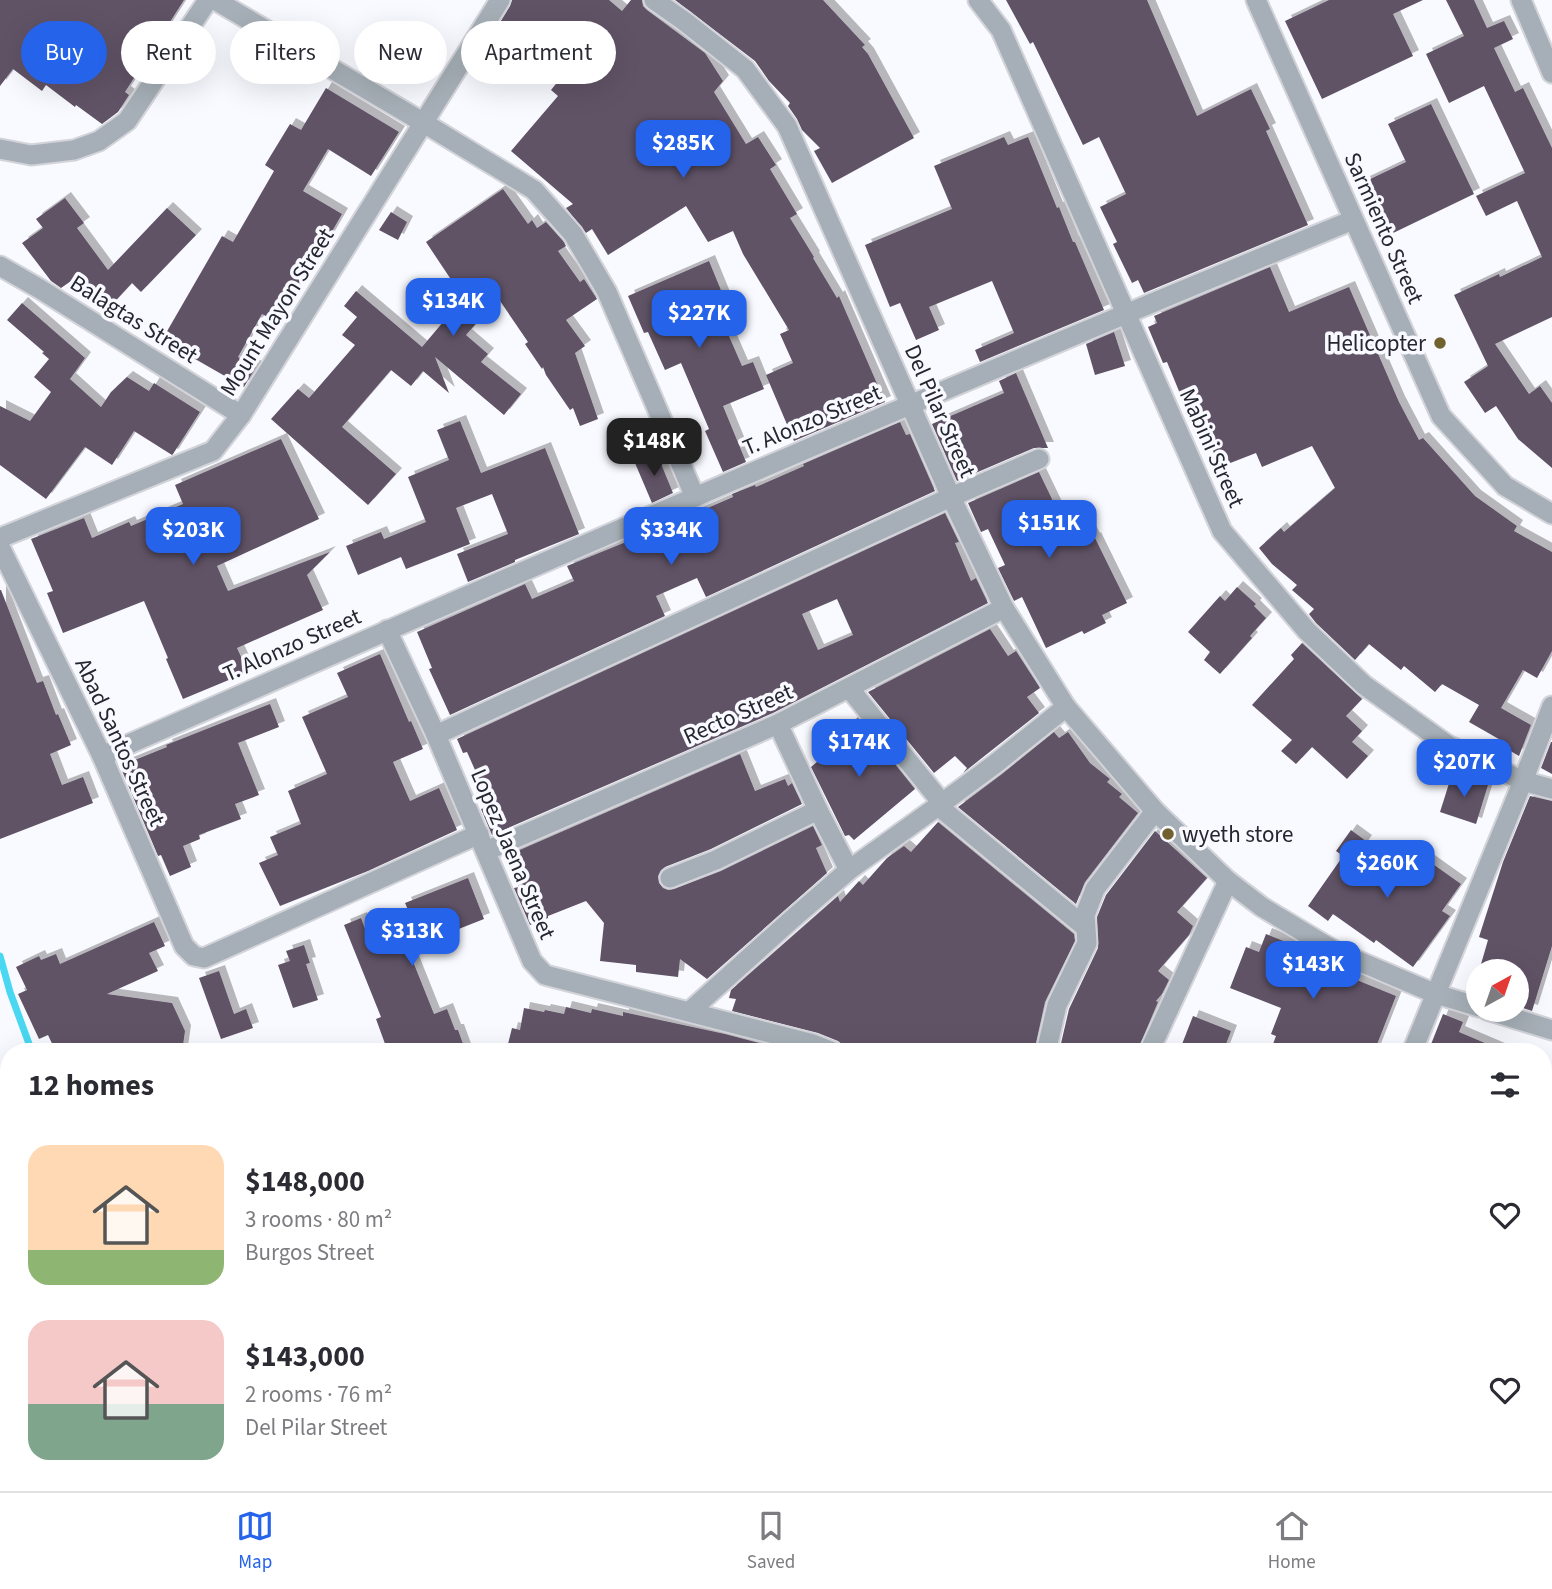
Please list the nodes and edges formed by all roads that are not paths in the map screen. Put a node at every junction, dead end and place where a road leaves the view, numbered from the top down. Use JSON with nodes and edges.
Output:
{"nodes":[{"id":1,"x":208,"y":0,"type":"edge"},
{"id":2,"x":215,"y":0,"type":"edge"},
{"id":3,"x":500,"y":0,"type":"edge"},
{"id":4,"x":654,"y":0,"type":"edge"},
{"id":5,"x":978,"y":0,"type":"edge"},
{"id":6,"x":1255,"y":0,"type":"edge"},
{"id":7,"x":1521,"y":0,"type":"edge"},
{"id":8,"x":1552,"y":73,"type":"edge"},
{"id":9,"x":424,"y":123,"type":"junction"},
{"id":10,"x":0,"y":149,"type":"edge"},
{"id":11,"x":1353,"y":220,"type":"junction"},
{"id":12,"x":0,"y":265,"type":"edge"},
{"id":13,"x":1126,"y":312,"type":"junction"},
{"id":14,"x":910,"y":404,"type":"junction"},
{"id":15,"x":241,"y":415,"type":"junction"},
{"id":16,"x":1039,"y":459,"type":"dead end"},
{"id":17,"x":695,"y":497,"type":"junction"},
{"id":18,"x":951,"y":497,"type":"junction"},
{"id":19,"x":1552,"y":514,"type":"edge"},
{"id":20,"x":0,"y":538,"type":"edge"},
{"id":21,"x":0,"y":547,"type":"edge"},
{"id":22,"x":1004,"y":608,"type":"junction"},
{"id":23,"x":387,"y":630,"type":"junction"},
{"id":24,"x":849,"y":688,"type":"junction"},
{"id":25,"x":1066,"y":706,"type":"junction"},
{"id":26,"x":1552,"y":706,"type":"edge"},
{"id":27,"x":778,"y":724,"type":"junction"},
{"id":28,"x":436,"y":735,"type":"junction"},
{"id":29,"x":102,"y":756,"type":"junction"},
{"id":30,"x":1523,"y":781,"type":"junction"},
{"id":31,"x":1552,"y":789,"type":"edge"},
{"id":32,"x":940,"y":804,"type":"junction"},
{"id":33,"x":818,"y":810,"type":"junction"},
{"id":34,"x":1155,"y":811,"type":"junction"},
{"id":35,"x":482,"y":843,"type":"junction"},
{"id":36,"x":849,"y":870,"type":"junction"},
{"id":37,"x":670,"y":878,"type":"dead end"},
{"id":38,"x":1228,"y":881,"type":"junction"},
{"id":39,"x":1085,"y":926,"type":"junction"},
{"id":40,"x":194,"y":956,"type":"joint"},
{"id":41,"x":1436,"y":994,"type":"junction"},
{"id":42,"x":1466,"y":1003,"type":"edge"},
{"id":43,"x":690,"y":1011,"type":"junction"},
{"id":44,"x":1526,"y":1022,"type":"edge"},
{"id":45,"x":1552,"y":1030,"type":"edge"},
{"id":46,"x":809,"y":1043,"type":"edge"},
{"id":47,"x":1048,"y":1043,"type":"edge"},
{"id":48,"x":1153,"y":1043,"type":"edge"},
{"id":49,"x":1416,"y":1043,"type":"edge"}],
"edges":[{"from":1,"to":10,"type":"street"},
{"from":2,"to":9,"type":"street"},
{"from":3,"to":9,"type":"street","name":"Mount Mayon Street"},
{"from":4,"to":14,"type":"street","name":"Del Pilar Street"},
{"from":5,"to":13,"type":"street","name":"Mabini Street"},
{"from":6,"to":11,"type":"street","name":"Sarmiento Street"},
{"from":7,"to":8,"type":"street"},
{"from":9,"to":15,"type":"street","name":"Mount Mayon Street"},
{"from":9,"to":17,"type":"street"},
{"from":11,"to":13,"type":"street","name":"T. Alonzo Street"},
{"from":11,"to":19,"type":"street","name":"Sarmiento Street"},
{"from":12,"to":15,"type":"street","name":"Balagtas Street"},
{"from":13,"to":14,"type":"street","name":"T. Alonzo Street"},
{"from":13,"to":30,"type":"street","name":"Mabini Street"},
{"from":14,"to":17,"type":"street","name":"T. Alonzo Street"},
{"from":14,"to":18,"type":"street","name":"Del Pilar Street"},
{"from":15,"to":20,"type":"street","name":"Mount Mayon Street"},
{"from":16,"to":18,"type":"street"},
{"from":17,"to":23,"type":"street","name":"T. Alonzo Street"},
{"from":18,"to":22,"type":"street","name":"Del Pilar Street"},
{"from":18,"to":28,"type":"street"},
{"from":21,"to":29,"type":"street","name":"Abad Santos Street"},
{"from":22,"to":24,"type":"street","name":"Recto Street"},
{"from":22,"to":25,"type":"street","name":"Del Pilar Street"},
{"from":23,"to":28,"type":"street","name":"Lopez Jaena Street"},
{"from":23,"to":29,"type":"street","name":"T. Alonzo Street"},
{"from":24,"to":27,"type":"street","name":"Recto Street"},
{"from":24,"to":32,"type":"street"},
{"from":25,"to":32,"type":"street"},
{"from":25,"to":34,"type":"street","name":"Del Pilar Street"},
{"from":26,"to":30,"type":"street"},
{"from":27,"to":33,"type":"street"},
{"from":27,"to":35,"type":"street","name":"Recto Street"},
{"from":28,"to":35,"type":"street","name":"Lopez Jaena Street"},
{"from":29,"to":40,"type":"street","name":"Abad Santos Street"},
{"from":30,"to":31,"type":"street","name":"Mabini Street"},
{"from":30,"to":41,"type":"street"},
{"from":32,"to":36,"type":"street"},
{"from":32,"to":39,"type":"street"},
{"from":33,"to":36,"type":"street"},
{"from":33,"to":37,"type":"street"},
{"from":34,"to":38,"type":"street","name":"Del Pilar Street"},
{"from":34,"to":39,"type":"street"},
{"from":35,"to":40,"type":"street","name":"Recto Street"},
{"from":35,"to":43,"type":"street","name":"Lopez Jaena Street"},
{"from":36,"to":43,"type":"street"},
{"from":38,"to":41,"type":"street","name":"Del Pilar Street"},
{"from":38,"to":48,"type":"street"},
{"from":39,"to":47,"type":"street"},
{"from":41,"to":42,"type":"street","name":"Del Pilar Street"},
{"from":41,"to":49,"type":"street"},
{"from":43,"to":46,"type":"street","name":"Lopez Jaena Street"},
{"from":44,"to":45,"type":"street"}]}
